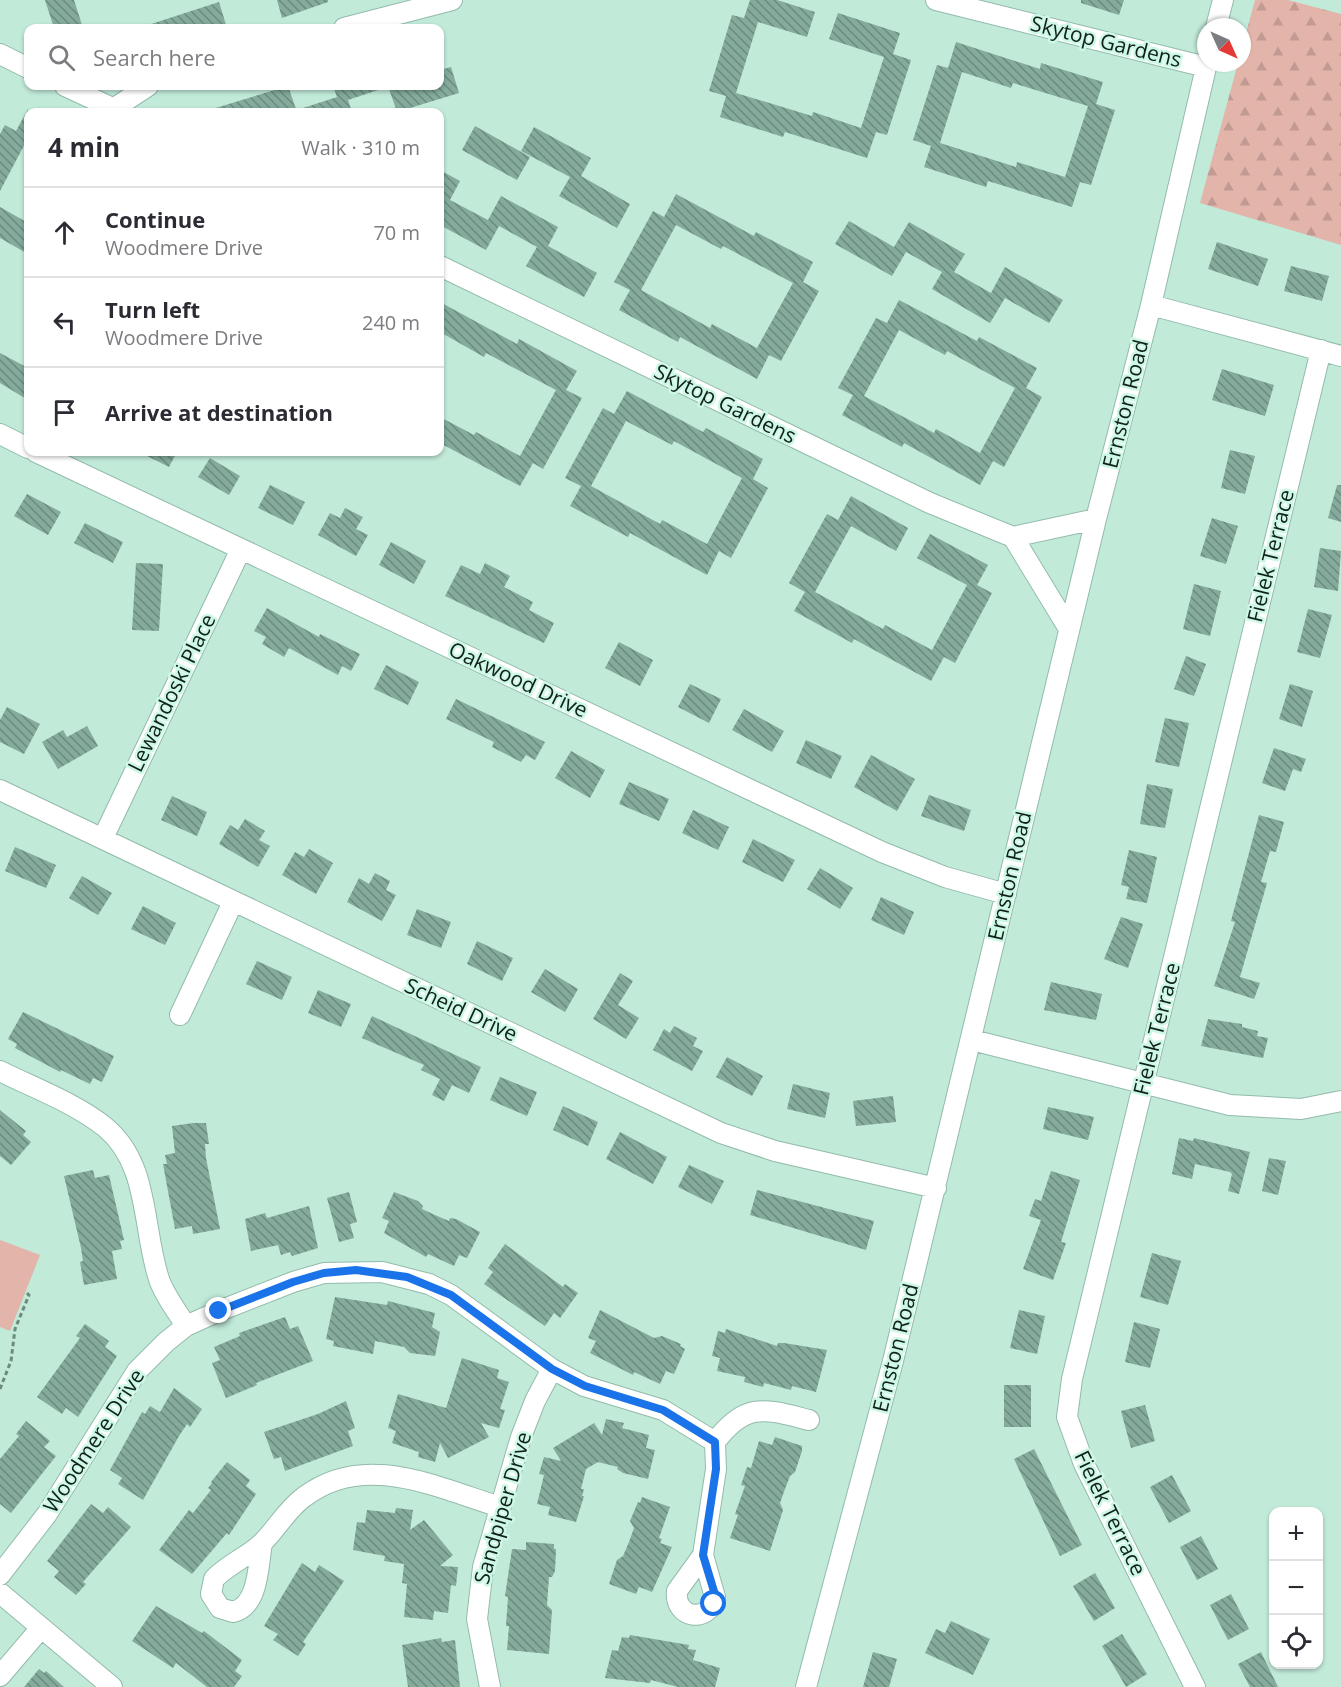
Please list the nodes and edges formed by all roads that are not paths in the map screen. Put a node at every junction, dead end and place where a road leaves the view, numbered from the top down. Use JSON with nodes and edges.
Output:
{"nodes":[{"id":1,"x":452,"y":0,"type":"edge"},
{"id":2,"x":936,"y":0,"type":"edge"},
{"id":3,"x":1223,"y":0,"type":"edge"},
{"id":4,"x":1218,"y":18,"type":"edge"},
{"id":5,"x":359,"y":24,"type":"edge"},
{"id":6,"x":0,"y":54,"type":"edge"},
{"id":7,"x":1197,"y":63,"type":"edge"},
{"id":8,"x":24,"y":66,"type":"edge"},
{"id":9,"x":1205,"y":72,"type":"edge"},
{"id":10,"x":73,"y":90,"type":"edge"},
{"id":11,"x":143,"y":90,"type":"edge"},
{"id":12,"x":111,"y":108,"type":"edge"},
{"id":13,"x":121,"y":108,"type":"edge"},
{"id":14,"x":444,"y":268,"type":"edge"},
{"id":15,"x":1151,"y":304,"type":"junction"},
{"id":16,"x":1321,"y":351,"type":"junction"},
{"id":17,"x":1341,"y":356,"type":"edge"},
{"id":18,"x":0,"y":434,"type":"edge"},
{"id":19,"x":24,"y":446,"type":"edge"},
{"id":20,"x":44,"y":456,"type":"edge"},
{"id":21,"x":1096,"y":519,"type":"junction"},
{"id":22,"x":1013,"y":537,"type":"junction"},
{"id":23,"x":241,"y":549,"type":"junction"},
{"id":24,"x":1069,"y":629,"type":"junction"},
{"id":25,"x":0,"y":790,"type":"edge"},
{"id":26,"x":103,"y":838,"type":"junction"},
{"id":27,"x":1006,"y":894,"type":"junction"},
{"id":28,"x":233,"y":902,"type":"junction"},
{"id":29,"x":180,"y":1015,"type":"dead end"},
{"id":30,"x":972,"y":1040,"type":"junction"},
{"id":31,"x":0,"y":1071,"type":"edge"},
{"id":32,"x":1144,"y":1083,"type":"junction"},
{"id":33,"x":1341,"y":1101,"type":"edge"},
{"id":34,"x":936,"y":1188,"type":"junction"},
{"id":35,"x":186,"y":1326,"type":"junction"},
{"id":36,"x":552,"y":1369,"type":"junction"},
{"id":37,"x":809,"y":1420,"type":"dead end"},
{"id":38,"x":715,"y":1442,"type":"junction"},
{"id":39,"x":500,"y":1507,"type":"junction"},
{"id":40,"x":262,"y":1543,"type":"dead end"},
{"id":41,"x":703,"y":1555,"type":"dead end"},
{"id":42,"x":0,"y":1575,"type":"edge"},
{"id":43,"x":0,"y":1593,"type":"edge"},
{"id":44,"x":40,"y":1628,"type":"junction"},
{"id":45,"x":0,"y":1676,"type":"edge"},
{"id":46,"x":804,"y":1684,"type":"edge"},
{"id":47,"x":112,"y":1687,"type":"edge"},
{"id":48,"x":489,"y":1687,"type":"edge"},
{"id":49,"x":1195,"y":1687,"type":"edge"}],
"edges":[{"from":1,"to":5,"type":"street"},
{"from":2,"to":7,"type":"street","name":"Skytop Gardens"},
{"from":3,"to":4,"type":"street"},
{"from":6,"to":8,"type":"street"},
{"from":9,"to":15,"type":"street","name":"Ernston Road"},
{"from":10,"to":12,"type":"street"},
{"from":11,"to":13,"type":"street"},
{"from":14,"to":22,"type":"street","name":"Skytop Gardens"},
{"from":15,"to":16,"type":"street"},
{"from":15,"to":21,"type":"street","name":"Ernston Road"},
{"from":16,"to":17,"type":"street"},
{"from":16,"to":32,"type":"street","name":"Fielek Terrace"},
{"from":18,"to":19,"type":"street"},
{"from":20,"to":23,"type":"street","name":"Oakwood Drive"},
{"from":21,"to":22,"type":"street"},
{"from":21,"to":24,"type":"street","name":"Ernston Road"},
{"from":22,"to":24,"type":"street"},
{"from":23,"to":26,"type":"street","name":"Lewandoski Place"},
{"from":23,"to":27,"type":"street","name":"Oakwood Drive"},
{"from":24,"to":27,"type":"street","name":"Ernston Road"},
{"from":25,"to":26,"type":"street","name":"Scheid Drive"},
{"from":26,"to":28,"type":"street","name":"Scheid Drive"},
{"from":27,"to":30,"type":"street","name":"Ernston Road"},
{"from":28,"to":29,"type":"street"},
{"from":28,"to":34,"type":"street","name":"Scheid Drive"},
{"from":30,"to":32,"type":"street"},
{"from":30,"to":34,"type":"street","name":"Ernston Road"},
{"from":31,"to":35,"type":"street"},
{"from":32,"to":33,"type":"street"},
{"from":32,"to":49,"type":"street","name":"Fielek Terrace"},
{"from":34,"to":46,"type":"street","name":"Ernston Road"},
{"from":35,"to":36,"type":"street","name":"Woodmere Drive"},
{"from":35,"to":42,"type":"street","name":"Woodmere Drive"},
{"from":36,"to":38,"type":"street","name":"Woodmere Drive"},
{"from":36,"to":39,"type":"street","name":"Sandpiper Drive"},
{"from":37,"to":38,"type":"street"},
{"from":38,"to":41,"type":"street"},
{"from":39,"to":40,"type":"street"},
{"from":39,"to":48,"type":"street","name":"Sandpiper Drive"},
{"from":43,"to":44,"type":"street"},
{"from":44,"to":45,"type":"street"},
{"from":44,"to":47,"type":"street"}]}
